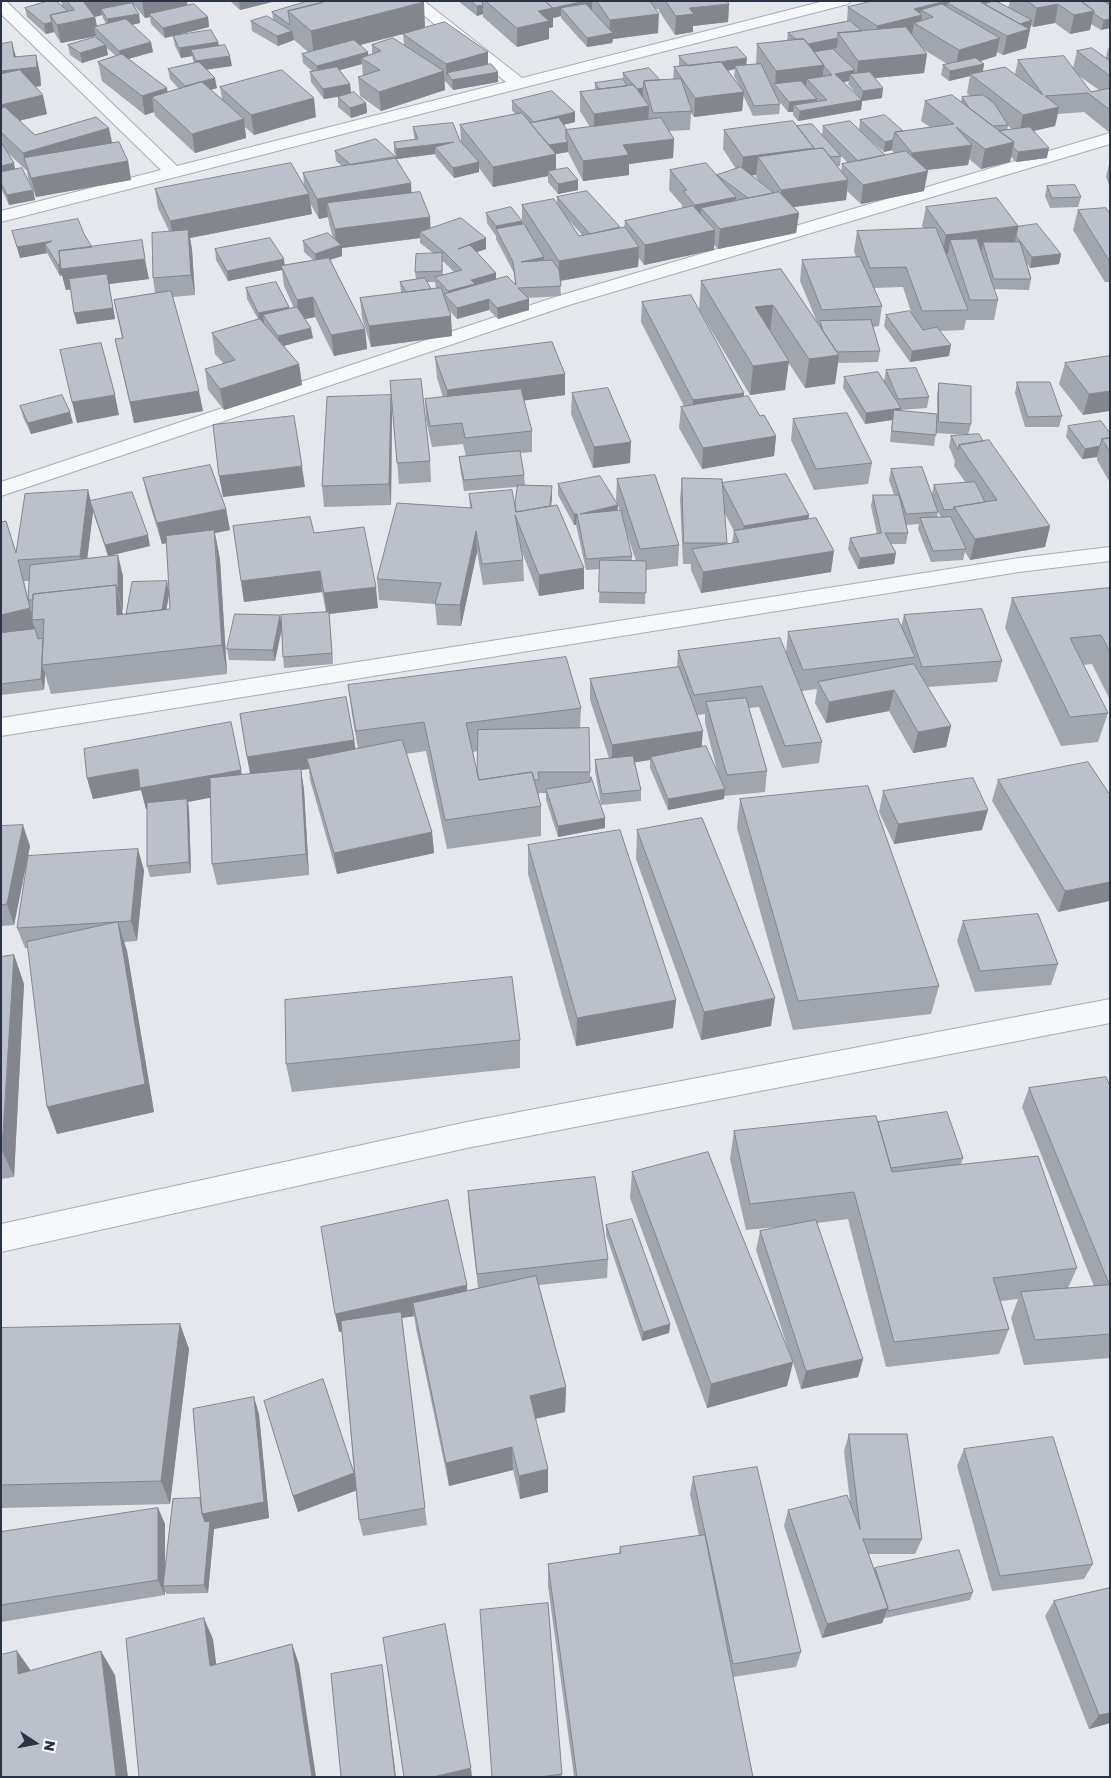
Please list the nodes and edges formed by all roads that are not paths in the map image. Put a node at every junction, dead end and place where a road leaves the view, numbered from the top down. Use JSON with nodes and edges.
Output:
{"nodes":[{"id":1,"x":414,"y":1,"type":"edge"},
{"id":2,"x":842,"y":1,"type":"edge"},
{"id":3,"x":1,"y":5,"type":"edge"},
{"id":4,"x":520,"y":85,"type":"junction"},
{"id":5,"x":1110,"y":138,"type":"edge"},
{"id":6,"x":174,"y":173,"type":"junction"},
{"id":7,"x":1,"y":217,"type":"edge"},
{"id":8,"x":1,"y":489,"type":"edge"},
{"id":9,"x":1110,"y":554,"type":"edge"},
{"id":10,"x":1,"y":727,"type":"edge"},
{"id":11,"x":1110,"y":1011,"type":"edge"},
{"id":12,"x":1,"y":1238,"type":"edge"}],
"edges":[{"from":1,"to":4,"type":"street"},
{"from":2,"to":4,"type":"street"},
{"from":3,"to":6,"type":"street"},
{"from":4,"to":6,"type":"street"},
{"from":5,"to":8,"type":"street"},
{"from":6,"to":7,"type":"street"},
{"from":9,"to":10,"type":"street"},
{"from":11,"to":12,"type":"street"}]}
